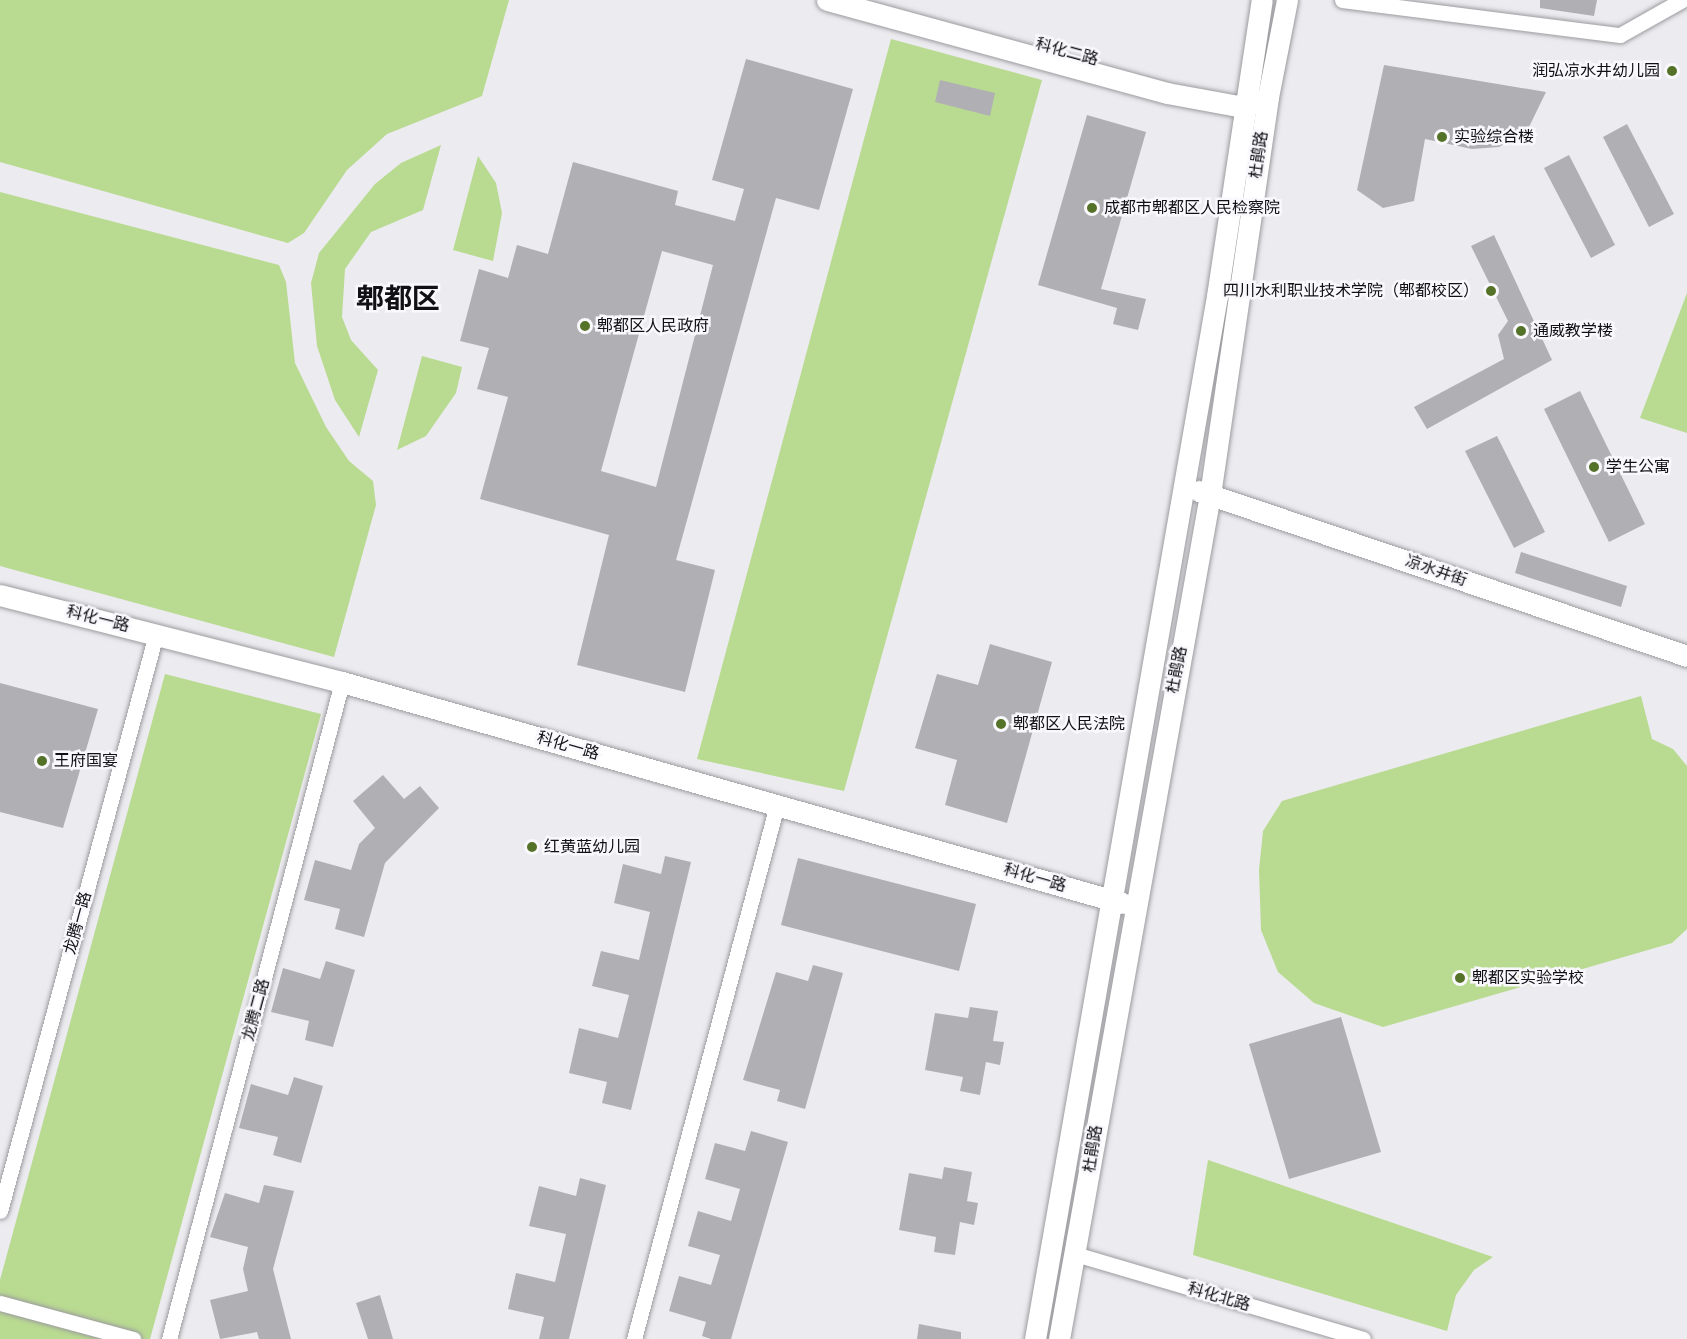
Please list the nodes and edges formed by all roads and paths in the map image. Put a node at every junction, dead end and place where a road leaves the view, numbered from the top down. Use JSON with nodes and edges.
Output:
{"nodes":[{"id":1,"x":827,"y":0,"type":"edge"},
{"id":2,"x":868,"y":0,"type":"edge"},
{"id":3,"x":1262,"y":0,"type":"edge"},
{"id":4,"x":1287,"y":0,"type":"edge"},
{"id":5,"x":1342,"y":0,"type":"edge"},
{"id":6,"x":1682,"y":0,"type":"edge"},
{"id":7,"x":1268,"y":97,"type":"junction"},
{"id":8,"x":1244,"y":100,"type":"junction"},
{"id":9,"x":1185,"y":486,"type":"junction"},
{"id":10,"x":1210,"y":495,"type":"junction"},
{"id":11,"x":0,"y":595,"type":"edge"},
{"id":12,"x":156,"y":634,"type":"junction"},
{"id":13,"x":1687,"y":656,"type":"edge"},
{"id":14,"x":342,"y":682,"type":"junction"},
{"id":15,"x":777,"y":805,"type":"junction"},
{"id":16,"x":1110,"y":899,"type":"junction"},
{"id":17,"x":1132,"y":907,"type":"junction"},
{"id":18,"x":0,"y":1211,"type":"edge"},
{"id":19,"x":1075,"y":1254,"type":"junction"},
{"id":20,"x":0,"y":1303,"type":"edge"},
{"id":21,"x":133,"y":1339,"type":"edge"},
{"id":22,"x":169,"y":1339,"type":"edge"},
{"id":23,"x":634,"y":1339,"type":"edge"},
{"id":24,"x":1035,"y":1339,"type":"edge"},
{"id":25,"x":1059,"y":1339,"type":"edge"},
{"id":26,"x":1363,"y":1339,"type":"edge"}],
"edges":[{"from":1,"to":8,"type":"main road"},
{"from":2,"to":8,"type":"main road","name":"科化二路"},
{"from":3,"to":8,"type":"main road","name":"杜鹃路"},
{"from":4,"to":7,"type":"main road","name":"杜鹃路"},
{"from":5,"to":6,"type":"street"},
{"from":7,"to":8,"type":"main road","name":"科化二路"},
{"from":7,"to":10,"type":"main road","name":"杜鹃路"},
{"from":8,"to":9,"type":"main road","name":"杜鹃路"},
{"from":9,"to":10,"type":"main road","name":"凉水井街"},
{"from":9,"to":16,"type":"main road","name":"杜鹃路"},
{"from":10,"to":13,"type":"main road","name":"凉水井街"},
{"from":10,"to":17,"type":"main road","name":"杜鹃路"},
{"from":11,"to":12,"type":"main road","name":"科化一路"},
{"from":12,"to":14,"type":"main road","name":"科化一路"},
{"from":12,"to":18,"type":"street","name":"龙腾一路"},
{"from":14,"to":15,"type":"main road","name":"科化一路"},
{"from":14,"to":22,"type":"street","name":"龙腾二路"},
{"from":15,"to":16,"type":"main road","name":"科化一路"},
{"from":15,"to":23,"type":"street"},
{"from":16,"to":17,"type":"main road","name":"科化一路"},
{"from":16,"to":24,"type":"main road","name":"杜鹃路"},
{"from":17,"to":19,"type":"main road","name":"杜鹃路"},
{"from":19,"to":25,"type":"main road","name":"杜鹃路"},
{"from":19,"to":26,"type":"street","name":"科化北路"},
{"from":20,"to":21,"type":"street"}]}
